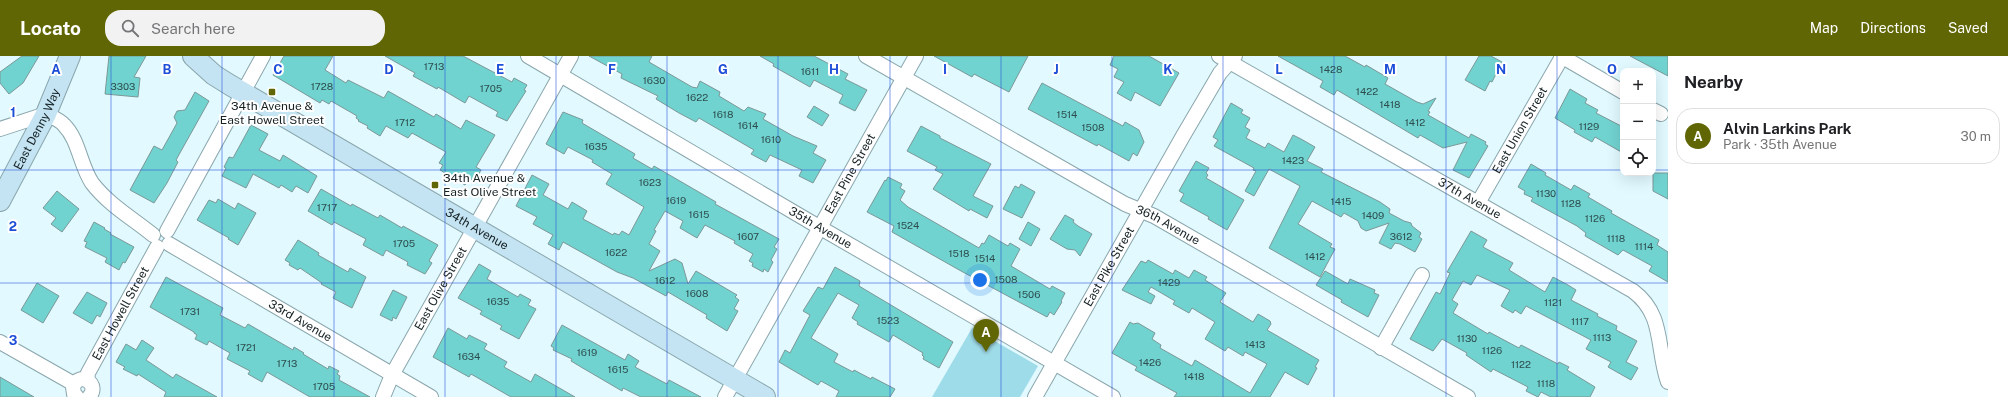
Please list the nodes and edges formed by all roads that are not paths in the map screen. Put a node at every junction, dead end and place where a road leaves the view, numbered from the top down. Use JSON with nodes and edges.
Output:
{"nodes":[{"id":1,"x":70,"y":56,"type":"edge"},
{"id":2,"x":193,"y":56,"type":"edge"},
{"id":3,"x":263,"y":56,"type":"edge"},
{"id":4,"x":528,"y":56,"type":"edge"},
{"id":5,"x":571,"y":56,"type":"edge"},
{"id":6,"x":866,"y":56,"type":"edge"},
{"id":7,"x":916,"y":56,"type":"edge"},
{"id":8,"x":1562,"y":56,"type":"edge"},
{"id":9,"x":1228,"y":58,"type":"edge"},
{"id":10,"x":560,"y":75,"type":"junction"},
{"id":11,"x":904,"y":78,"type":"junction"},
{"id":12,"x":1620,"y":90,"type":"edge"},
{"id":13,"x":244,"y":93,"type":"junction"},
{"id":14,"x":46,"y":114,"type":"junction"},
{"id":15,"x":0,"y":129,"type":"edge"},
{"id":16,"x":0,"y":201,"type":"edge"},
{"id":17,"x":1478,"y":204,"type":"junction"},
{"id":18,"x":1141,"y":210,"type":"junction"},
{"id":19,"x":475,"y":227,"type":"junction"},
{"id":20,"x":819,"y":228,"type":"junction"},
{"id":21,"x":161,"y":239,"type":"junction"},
{"id":22,"x":1422,"y":275,"type":"dead end"},
{"id":23,"x":0,"y":342,"type":"edge"},
{"id":24,"x":1381,"y":348,"type":"junction"},
{"id":25,"x":1054,"y":364,"type":"junction"},
{"id":26,"x":392,"y":375,"type":"junction"},
{"id":27,"x":736,"y":379,"type":"junction"},
{"id":28,"x":1668,"y":382,"type":"edge"},
{"id":29,"x":85,"y":392,"type":"edge"},
{"id":30,"x":383,"y":397,"type":"edge"},
{"id":31,"x":430,"y":397,"type":"edge"},
{"id":32,"x":725,"y":397,"type":"edge"},
{"id":33,"x":765,"y":397,"type":"edge"},
{"id":34,"x":1036,"y":397,"type":"edge"},
{"id":35,"x":1113,"y":397,"type":"edge"},
{"id":36,"x":1468,"y":397,"type":"edge"}],
"edges":[{"from":1,"to":14,"type":"street","name":"East Denny Way"},
{"from":2,"to":13,"type":"street","name":"34th Avenue"},
{"from":3,"to":13,"type":"street","name":"East Howell Street"},
{"from":4,"to":10,"type":"street","name":"35th Avenue"},
{"from":5,"to":10,"type":"street","name":"East Olive Street"},
{"from":6,"to":11,"type":"street","name":"36th Avenue"},
{"from":7,"to":11,"type":"street","name":"East Pine Street"},
{"from":8,"to":12,"type":"street"},
{"from":8,"to":17,"type":"street","name":"East Union Street"},
{"from":9,"to":17,"type":"street","name":"37th Avenue"},
{"from":9,"to":18,"type":"street","name":"East Pike Street"},
{"from":10,"to":19,"type":"street","name":"East Olive Street"},
{"from":10,"to":20,"type":"street","name":"35th Avenue"},
{"from":11,"to":18,"type":"street","name":"36th Avenue"},
{"from":11,"to":20,"type":"street","name":"East Pine Street"},
{"from":13,"to":19,"type":"street","name":"34th Avenue"},
{"from":13,"to":21,"type":"street","name":"East Howell Street"},
{"from":14,"to":15,"type":"street"},
{"from":14,"to":16,"type":"street","name":"East Denny Way"},
{"from":14,"to":21,"type":"street","name":"33rd Avenue"},
{"from":17,"to":28,"type":"street","name":"37th Avenue"},
{"from":18,"to":24,"type":"street","name":"36th Avenue"},
{"from":18,"to":25,"type":"street","name":"East Pike Street"},
{"from":19,"to":26,"type":"street","name":"East Olive Street"},
{"from":19,"to":27,"type":"street","name":"34th Avenue"},
{"from":20,"to":25,"type":"street","name":"35th Avenue"},
{"from":20,"to":27,"type":"street","name":"East Pine Street"},
{"from":21,"to":26,"type":"street","name":"33rd Avenue"},
{"from":21,"to":29,"type":"street","name":"East Howell Street"},
{"from":22,"to":24,"type":"street"},
{"from":23,"to":29,"type":"street"},
{"from":24,"to":36,"type":"street","name":"36th Avenue"},
{"from":25,"to":34,"type":"street","name":"East Pike Street"},
{"from":25,"to":35,"type":"street","name":"35th Avenue"},
{"from":26,"to":30,"type":"street","name":"East Olive Street"},
{"from":26,"to":31,"type":"street","name":"33rd Avenue"},
{"from":27,"to":32,"type":"street","name":"East Pine Street"},
{"from":27,"to":33,"type":"street","name":"34th Avenue"}]}
